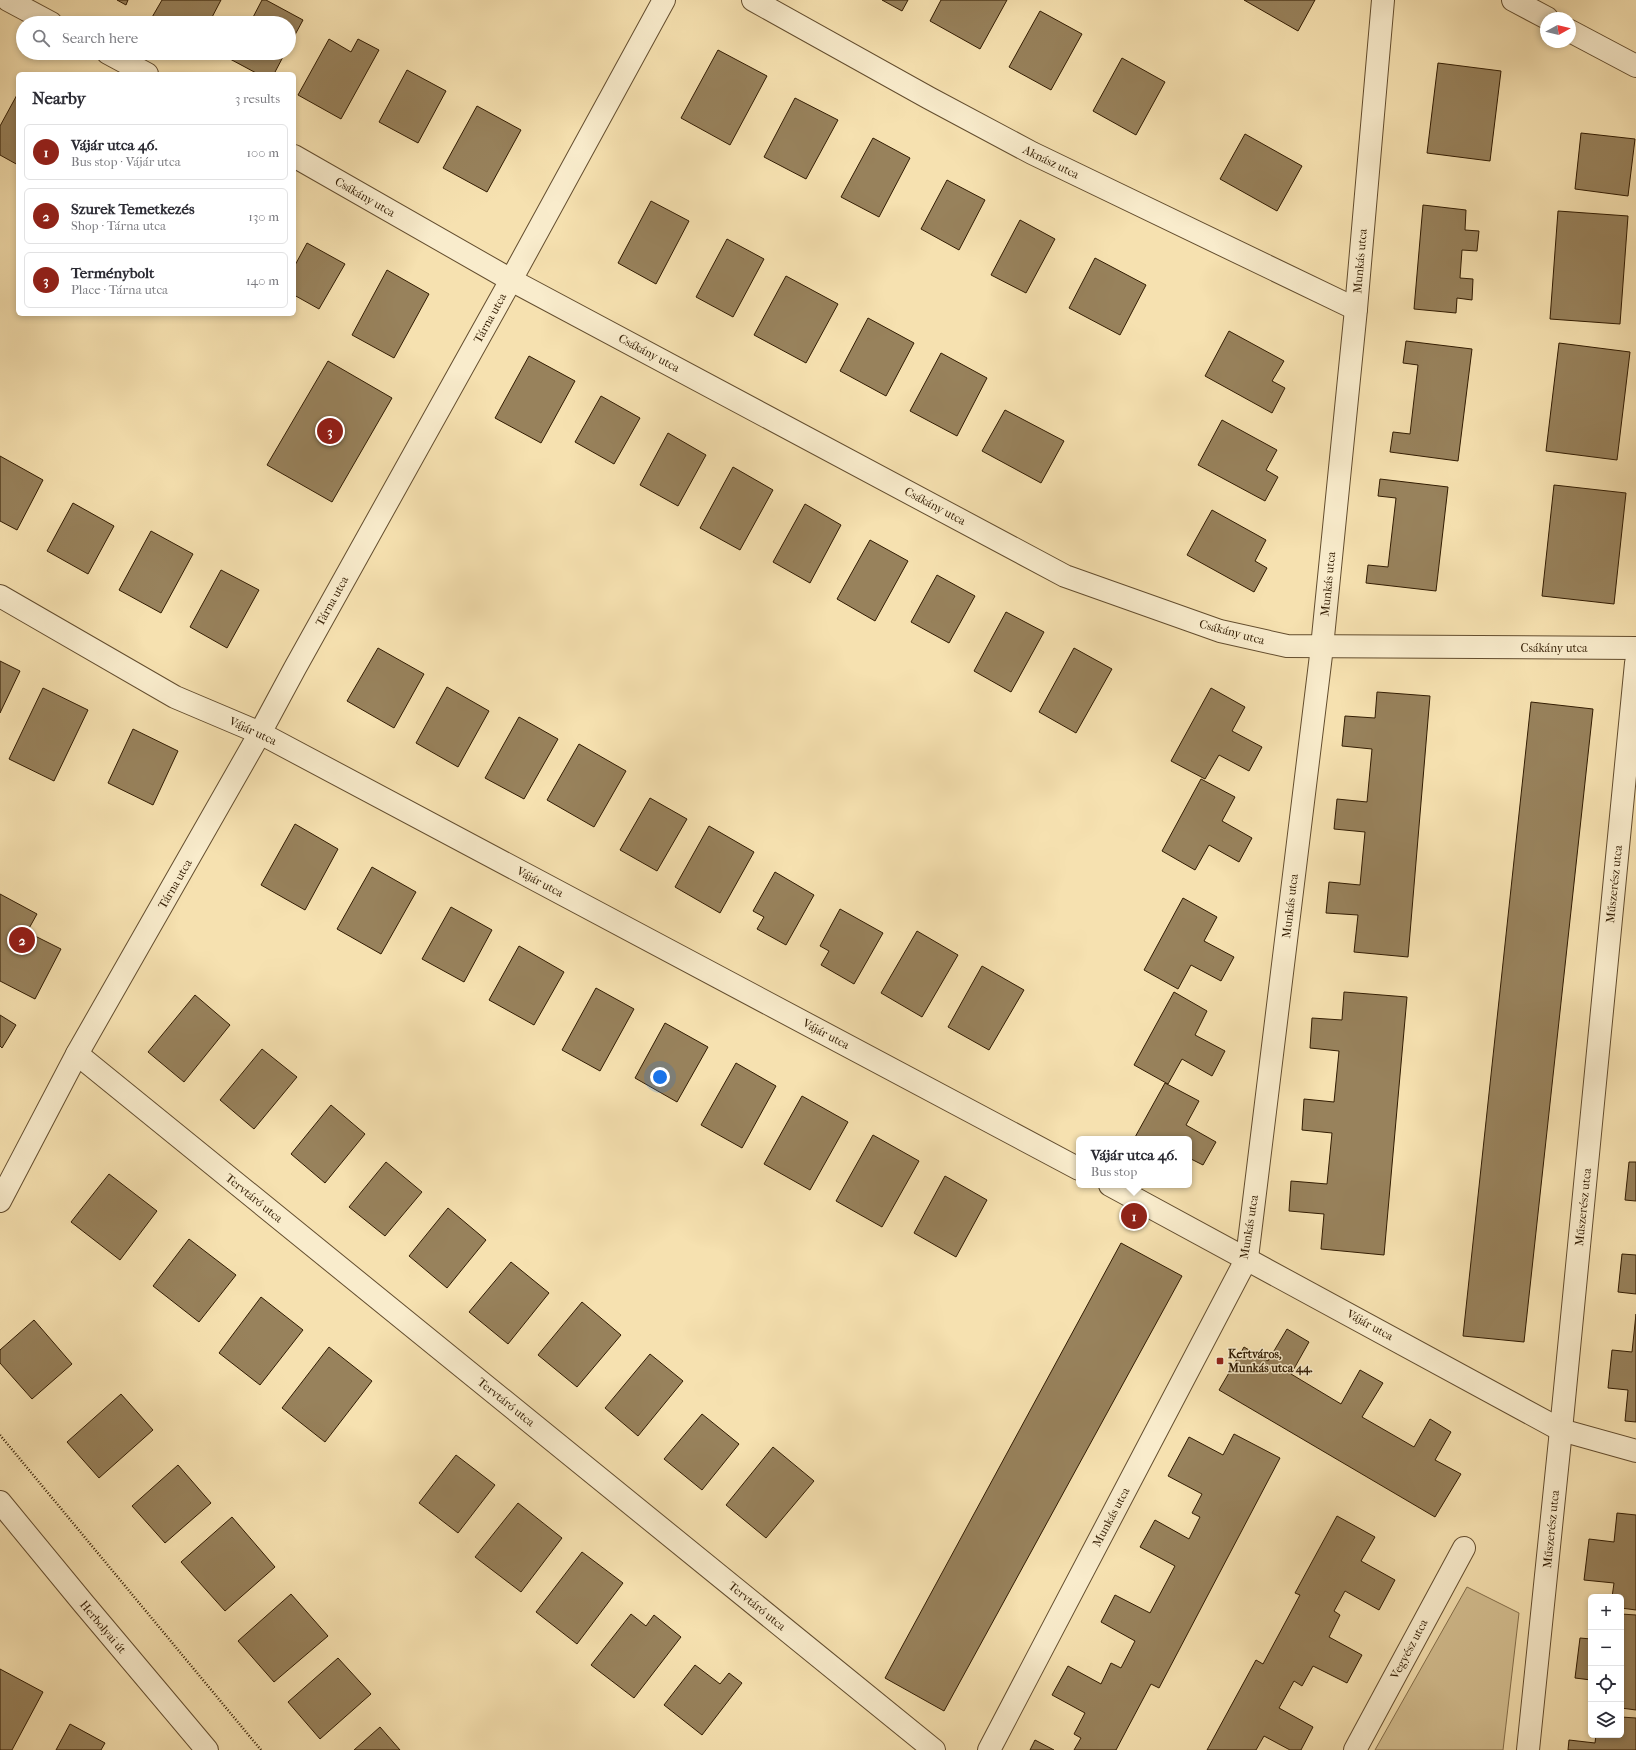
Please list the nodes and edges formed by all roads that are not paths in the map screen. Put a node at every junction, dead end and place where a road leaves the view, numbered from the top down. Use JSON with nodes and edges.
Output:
{"nodes":[{"id":1,"x":8,"y":0,"type":"edge"},
{"id":2,"x":664,"y":0,"type":"edge"},
{"id":3,"x":753,"y":0,"type":"edge"},
{"id":4,"x":1383,"y":0,"type":"edge"},
{"id":5,"x":1513,"y":0,"type":"edge"},
{"id":6,"x":1540,"y":14,"type":"edge"},
{"id":7,"x":38,"y":16,"type":"edge"},
{"id":8,"x":1576,"y":33,"type":"edge"},
{"id":9,"x":121,"y":60,"type":"edge"},
{"id":10,"x":1636,"y":66,"type":"edge"},
{"id":11,"x":143,"y":72,"type":"edge"},
{"id":12,"x":296,"y":157,"type":"edge"},
{"id":13,"x":511,"y":280,"type":"junction"},
{"id":14,"x":1356,"y":309,"type":"junction"},
{"id":15,"x":0,"y":596,"type":"edge"},
{"id":16,"x":1322,"y":647,"type":"junction"},
{"id":17,"x":1636,"y":648,"type":"edge"},
{"id":18,"x":1636,"y":663,"type":"edge"},
{"id":19,"x":260,"y":733,"type":"junction"},
{"id":20,"x":77,"y":1054,"type":"junction"},
{"id":21,"x":1076,"y":1167,"type":"edge"},
{"id":22,"x":1116,"y":1188,"type":"edge"},
{"id":23,"x":0,"y":1201,"type":"edge"},
{"id":24,"x":1246,"y":1258,"type":"junction"},
{"id":25,"x":1561,"y":1430,"type":"junction"},
{"id":26,"x":1636,"y":1451,"type":"edge"},
{"id":27,"x":0,"y":1502,"type":"edge"},
{"id":28,"x":1464,"y":1548,"type":"dead end"},
{"id":29,"x":208,"y":1750,"type":"edge"},
{"id":30,"x":934,"y":1750,"type":"edge"},
{"id":31,"x":989,"y":1750,"type":"edge"},
{"id":32,"x":1355,"y":1750,"type":"edge"},
{"id":33,"x":1528,"y":1750,"type":"edge"}],
"edges":[{"from":1,"to":7,"type":"street"},
{"from":2,"to":13,"type":"street","name":"Tárna utca"},
{"from":3,"to":14,"type":"street","name":"Aknász utca"},
{"from":4,"to":14,"type":"street","name":"Munkás utca"},
{"from":5,"to":6,"type":"street"},
{"from":8,"to":10,"type":"street"},
{"from":9,"to":11,"type":"street"},
{"from":12,"to":13,"type":"street","name":"Csákány utca"},
{"from":13,"to":16,"type":"street","name":"Csákány utca"},
{"from":13,"to":19,"type":"street","name":"Tárna utca"},
{"from":14,"to":16,"type":"street","name":"Munkás utca"},
{"from":15,"to":19,"type":"street","name":"Vájár utca"},
{"from":16,"to":17,"type":"street","name":"Csákány utca"},
{"from":16,"to":24,"type":"street","name":"Munkás utca"},
{"from":18,"to":25,"type":"street","name":"Műszerész utca"},
{"from":19,"to":20,"type":"street","name":"Tárna utca"},
{"from":19,"to":21,"type":"street","name":"Vájár utca"},
{"from":20,"to":23,"type":"street","name":"Tárna utca"},
{"from":20,"to":30,"type":"street","name":"Tervtáró utca"},
{"from":22,"to":24,"type":"street","name":"Vájár utca"},
{"from":24,"to":25,"type":"street","name":"Vájár utca"},
{"from":24,"to":31,"type":"street","name":"Munkás utca"},
{"from":25,"to":26,"type":"street","name":"Vájár utca"},
{"from":25,"to":33,"type":"street","name":"Műszerész utca"},
{"from":27,"to":29,"type":"street","name":"Herbolyai út"},
{"from":28,"to":32,"type":"street","name":"Vegyész utca"}]}
